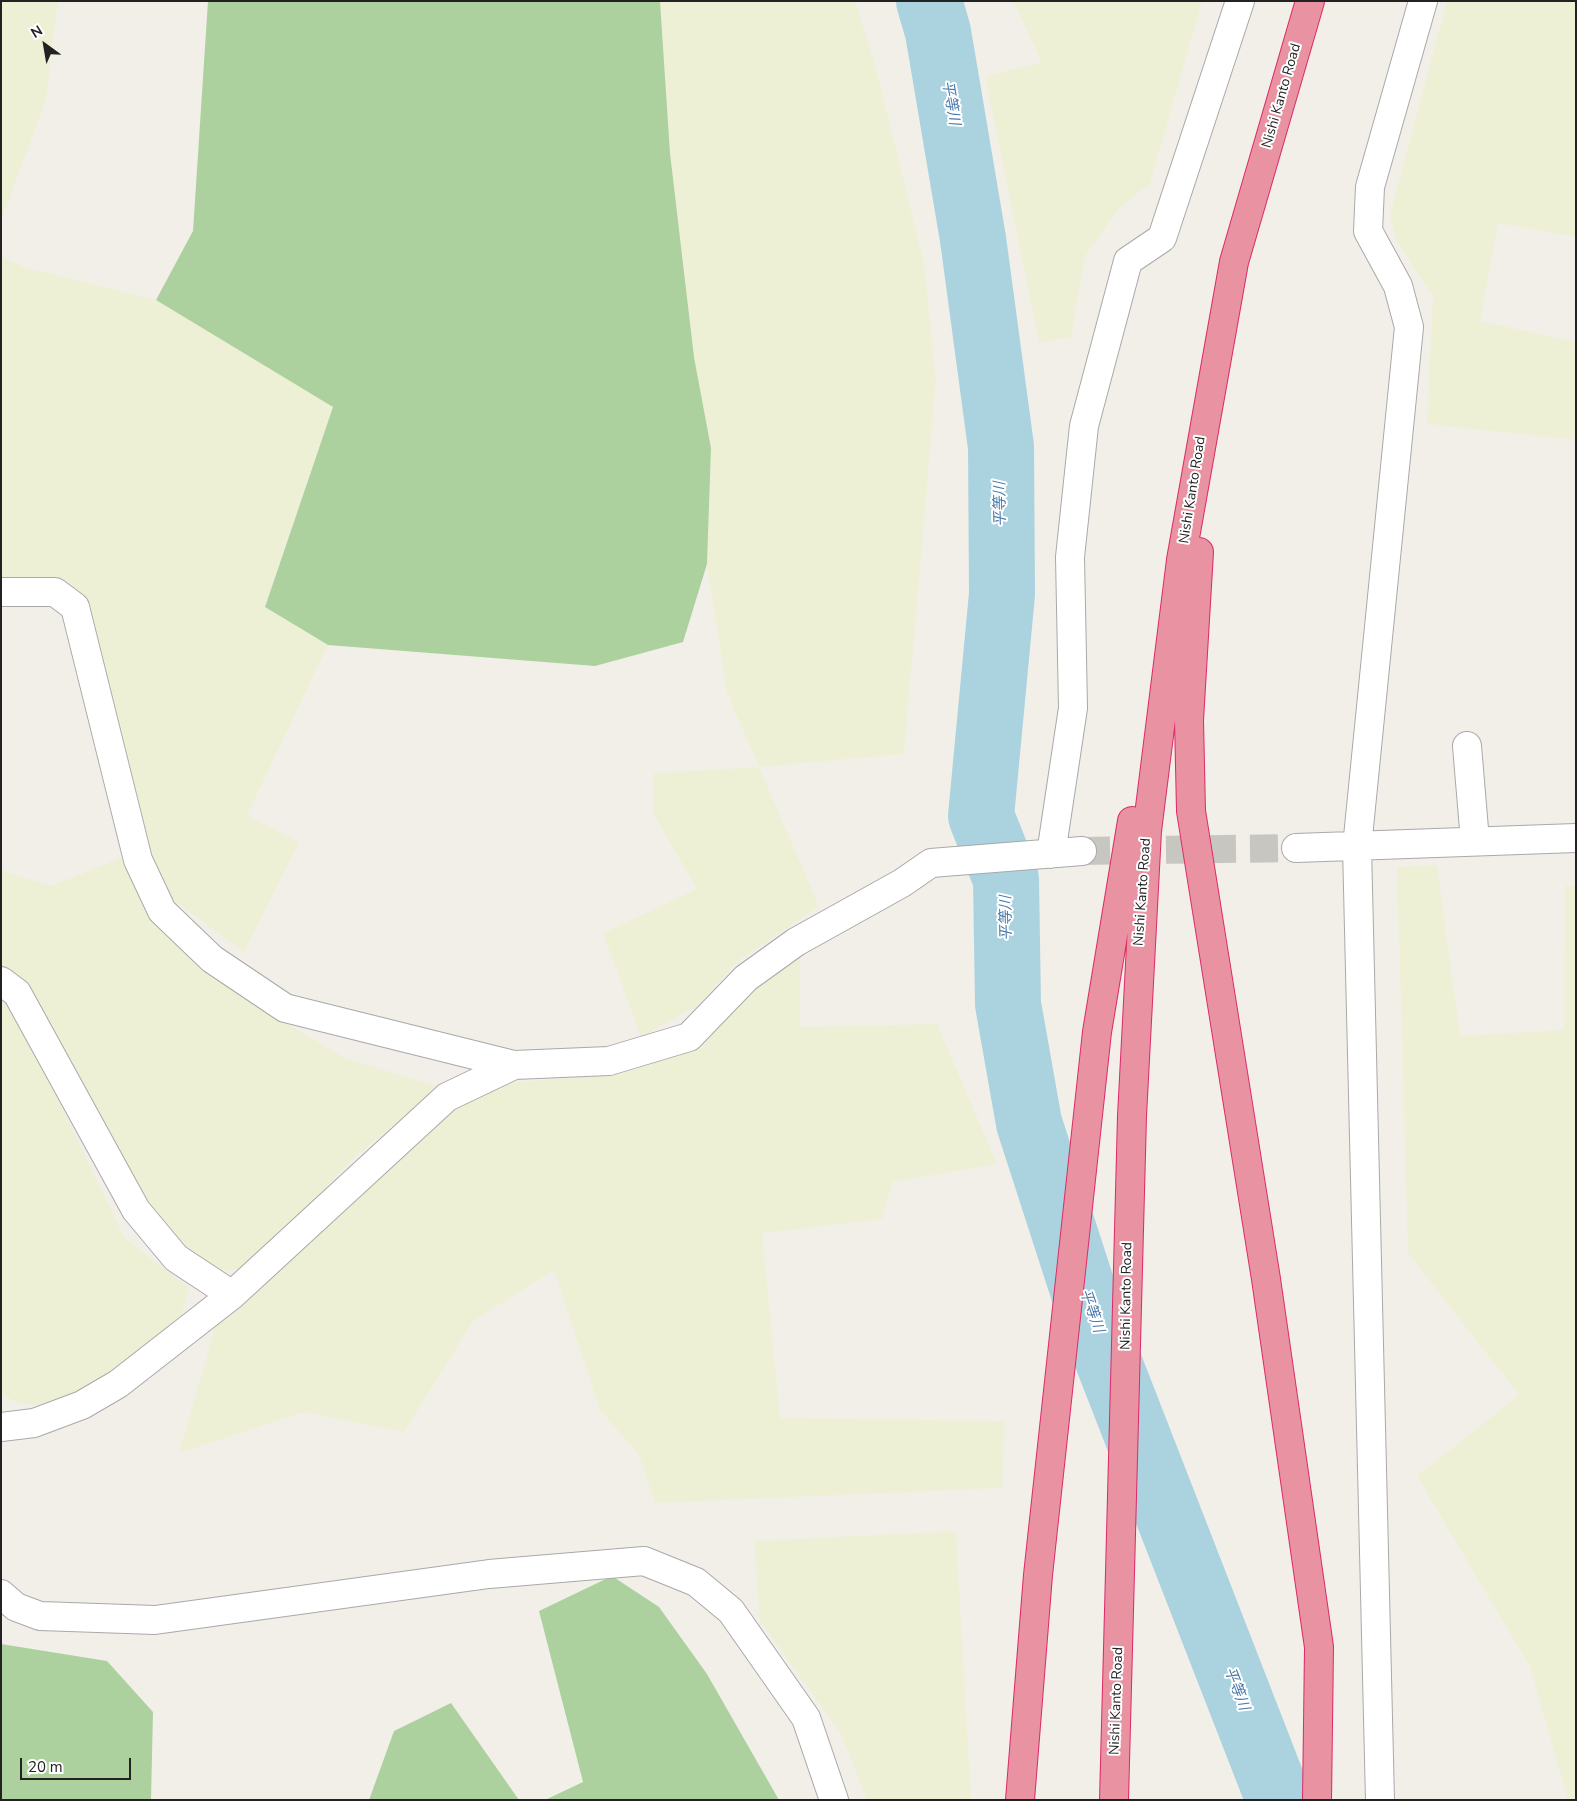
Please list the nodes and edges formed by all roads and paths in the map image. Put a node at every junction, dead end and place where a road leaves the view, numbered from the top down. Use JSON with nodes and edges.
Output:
{"nodes":[{"id":1,"x":1240,"y":1,"type":"edge"},
{"id":2,"x":1310,"y":1,"type":"edge"},
{"id":3,"x":1423,"y":1,"type":"edge"},
{"id":4,"x":1207,"y":403,"type":"junction"},
{"id":5,"x":1,"y":592,"type":"edge"},
{"id":6,"x":1162,"y":699,"type":"junction"},
{"id":7,"x":1467,"y":746,"type":"dead end"},
{"id":8,"x":1576,"y":838,"type":"edge"},
{"id":9,"x":1476,"y":841,"type":"junction"},
{"id":10,"x":1357,"y":847,"type":"junction"},
{"id":11,"x":1296,"y":848,"type":"tunnel mouth"},
{"id":12,"x":1082,"y":851,"type":"tunnel mouth"},
{"id":13,"x":1052,"y":854,"type":"junction"},
{"id":14,"x":1,"y":981,"type":"edge"},
{"id":15,"x":514,"y":1065,"type":"junction"},
{"id":16,"x":232,"y":1295,"type":"junction"},
{"id":17,"x":1,"y":1428,"type":"edge"},
{"id":18,"x":1,"y":1594,"type":"edge"},
{"id":19,"x":834,"y":1800,"type":"edge"},
{"id":20,"x":1020,"y":1800,"type":"edge"},
{"id":21,"x":1114,"y":1800,"type":"edge"},
{"id":22,"x":1317,"y":1800,"type":"edge"},
{"id":23,"x":1380,"y":1800,"type":"edge"}],
"edges":[{"from":1,"to":13,"type":"street"},
{"from":2,"to":4,"type":"highway","name":"Nishi Kanto Road"},
{"from":3,"to":10,"type":"street"},
{"from":4,"to":6,"type":"highway","name":"Nishi Kanto Road"},
{"from":4,"to":22,"type":"highway"},
{"from":5,"to":15,"type":"street"},
{"from":6,"to":20,"type":"highway"},
{"from":6,"to":21,"type":"highway","name":"Nishi Kanto Road"},
{"from":7,"to":9,"type":"street"},
{"from":8,"to":9,"type":"street"},
{"from":9,"to":10,"type":"street"},
{"from":10,"to":11,"type":"street"},
{"from":10,"to":23,"type":"street"},
{"from":12,"to":13,"type":"street"},
{"from":13,"to":15,"type":"street"},
{"from":14,"to":16,"type":"street"},
{"from":15,"to":16,"type":"street"},
{"from":16,"to":17,"type":"street"},
{"from":18,"to":19,"type":"street"}]}
